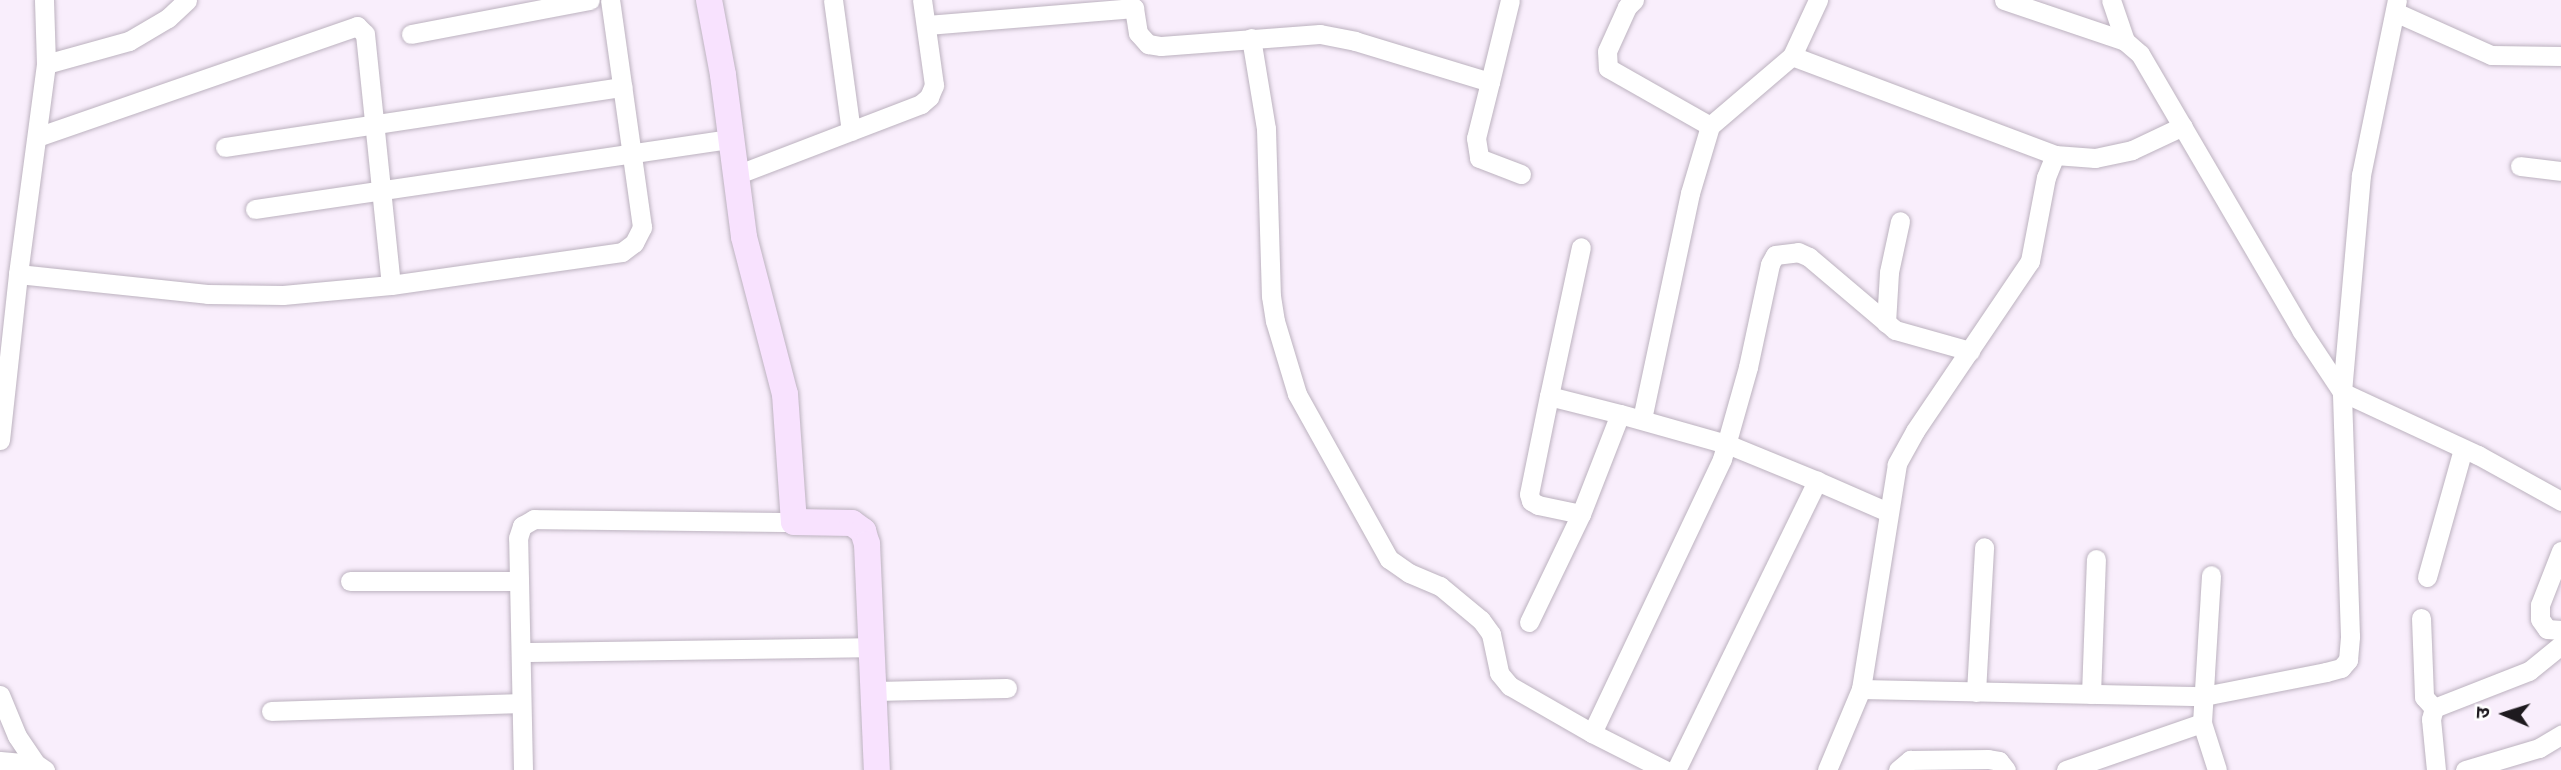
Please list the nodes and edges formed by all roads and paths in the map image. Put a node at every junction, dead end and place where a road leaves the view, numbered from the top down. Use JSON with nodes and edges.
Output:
{"nodes":[{"id":1,"x":44,"y":0,"type":"edge"},
{"id":2,"x":187,"y":0,"type":"edge"},
{"id":3,"x":590,"y":0,"type":"edge"},
{"id":4,"x":610,"y":0,"type":"edge"},
{"id":5,"x":710,"y":0,"type":"edge"},
{"id":6,"x":833,"y":0,"type":"edge"},
{"id":7,"x":922,"y":0,"type":"edge"},
{"id":8,"x":1510,"y":0,"type":"edge"},
{"id":9,"x":1634,"y":0,"type":"edge"},
{"id":10,"x":1818,"y":0,"type":"edge"},
{"id":11,"x":2004,"y":0,"type":"edge"},
{"id":12,"x":2112,"y":0,"type":"edge"},
{"id":13,"x":1134,"y":4,"type":"edge"},
{"id":14,"x":2396,"y":6,"type":"edge"},
{"id":15,"x":927,"y":25,"type":"junction"},
{"id":16,"x":411,"y":34,"type":"dead end"},
{"id":17,"x":1251,"y":38,"type":"junction"},
{"id":18,"x":2125,"y":41,"type":"junction"},
{"id":19,"x":1792,"y":56,"type":"junction"},
{"id":20,"x":2561,"y":56,"type":"edge"},
{"id":21,"x":46,"y":64,"type":"junction"},
{"id":22,"x":1490,"y":82,"type":"junction"},
{"id":23,"x":622,"y":87,"type":"junction"},
{"id":24,"x":375,"y":122,"type":"junction"},
{"id":25,"x":1710,"y":126,"type":"junction"},
{"id":26,"x":2183,"y":126,"type":"junction"},
{"id":27,"x":851,"y":131,"type":"junction"},
{"id":28,"x":37,"y":137,"type":"junction"},
{"id":29,"x":731,"y":139,"type":"junction"},
{"id":30,"x":225,"y":147,"type":"dead end"},
{"id":31,"x":2055,"y":155,"type":"junction"},
{"id":32,"x":632,"y":156,"type":"junction"},
{"id":33,"x":2520,"y":166,"type":"dead end"},
{"id":34,"x":2561,"y":171,"type":"edge"},
{"id":35,"x":1521,"y":173,"type":"dead end"},
{"id":36,"x":736,"y":175,"type":"junction"},
{"id":37,"x":383,"y":190,"type":"junction"},
{"id":38,"x":255,"y":209,"type":"dead end"},
{"id":39,"x":1900,"y":221,"type":"dead end"},
{"id":40,"x":1581,"y":247,"type":"dead end"},
{"id":41,"x":18,"y":274,"type":"junction"},
{"id":42,"x":391,"y":285,"type":"junction"},
{"id":43,"x":1886,"y":323,"type":"junction"},
{"id":44,"x":1969,"y":351,"type":"junction"},
{"id":45,"x":2342,"y":392,"type":"junction"},
{"id":46,"x":1549,"y":396,"type":"junction"},
{"id":47,"x":1619,"y":414,"type":"junction"},
{"id":48,"x":1642,"y":419,"type":"junction"},
{"id":49,"x":0,"y":440,"type":"edge"},
{"id":50,"x":1727,"y":444,"type":"junction"},
{"id":51,"x":2463,"y":449,"type":"junction"},
{"id":52,"x":1818,"y":481,"type":"junction"},
{"id":53,"x":2561,"y":501,"type":"edge"},
{"id":54,"x":1888,"y":512,"type":"junction"},
{"id":55,"x":1581,"y":514,"type":"junction"},
{"id":56,"x":794,"y":522,"type":"junction"},
{"id":57,"x":1984,"y":547,"type":"dead end"},
{"id":58,"x":2561,"y":551,"type":"edge"},
{"id":59,"x":2096,"y":559,"type":"dead end"},
{"id":60,"x":2211,"y":575,"type":"dead end"},
{"id":61,"x":2427,"y":577,"type":"dead end"},
{"id":62,"x":350,"y":581,"type":"dead end"},
{"id":63,"x":519,"y":581,"type":"junction"},
{"id":64,"x":2421,"y":618,"type":"dead end"},
{"id":65,"x":1528,"y":622,"type":"dead end"},
{"id":66,"x":2561,"y":630,"type":"edge"},
{"id":67,"x":2561,"y":645,"type":"edge"},
{"id":68,"x":873,"y":647,"type":"junction"},
{"id":69,"x":521,"y":652,"type":"junction"},
{"id":70,"x":1006,"y":688,"type":"dead end"},
{"id":71,"x":1861,"y":689,"type":"junction"},
{"id":72,"x":874,"y":691,"type":"junction"},
{"id":73,"x":1976,"y":692,"type":"junction"},
{"id":74,"x":2091,"y":694,"type":"junction"},
{"id":75,"x":0,"y":695,"type":"edge"},
{"id":76,"x":2204,"y":696,"type":"junction"},
{"id":77,"x":521,"y":703,"type":"junction"},
{"id":78,"x":2434,"y":708,"type":"junction"},
{"id":79,"x":271,"y":711,"type":"dead end"},
{"id":80,"x":2202,"y":723,"type":"junction"},
{"id":81,"x":1592,"y":733,"type":"junction"},
{"id":82,"x":2561,"y":735,"type":"edge"},
{"id":83,"x":0,"y":761,"type":"edge"},
{"id":84,"x":41,"y":767,"type":"edge"},
{"id":85,"x":523,"y":770,"type":"edge"},
{"id":86,"x":877,"y":770,"type":"edge"},
{"id":87,"x":1665,"y":770,"type":"edge"},
{"id":88,"x":1676,"y":770,"type":"edge"},
{"id":89,"x":1827,"y":770,"type":"edge"},
{"id":90,"x":1898,"y":770,"type":"edge"},
{"id":91,"x":2006,"y":770,"type":"edge"},
{"id":92,"x":2066,"y":770,"type":"edge"},
{"id":93,"x":2217,"y":770,"type":"edge"},
{"id":94,"x":2436,"y":770,"type":"edge"},
{"id":95,"x":2465,"y":770,"type":"edge"}],
"edges":[{"from":1,"to":21,"type":"street"},
{"from":2,"to":21,"type":"street"},
{"from":3,"to":16,"type":"street"},
{"from":4,"to":23,"type":"street"},
{"from":5,"to":29,"type":"street"},
{"from":6,"to":27,"type":"street"},
{"from":7,"to":15,"type":"street"},
{"from":8,"to":22,"type":"street"},
{"from":9,"to":25,"type":"street"},
{"from":10,"to":19,"type":"street"},
{"from":11,"to":18,"type":"street"},
{"from":12,"to":18,"type":"street"},
{"from":13,"to":15,"type":"street"},
{"from":13,"to":17,"type":"street"},
{"from":14,"to":20,"type":"street"},
{"from":14,"to":45,"type":"street"},
{"from":15,"to":27,"type":"street"},
{"from":17,"to":22,"type":"street"},
{"from":17,"to":81,"type":"street"},
{"from":18,"to":26,"type":"street"},
{"from":19,"to":25,"type":"street"},
{"from":19,"to":31,"type":"street"},
{"from":21,"to":28,"type":"street"},
{"from":22,"to":35,"type":"street"},
{"from":23,"to":24,"type":"street"},
{"from":23,"to":32,"type":"street"},
{"from":24,"to":28,"type":"street"},
{"from":24,"to":30,"type":"street"},
{"from":24,"to":37,"type":"street"},
{"from":25,"to":48,"type":"street"},
{"from":26,"to":31,"type":"street"},
{"from":26,"to":45,"type":"street"},
{"from":27,"to":36,"type":"street"},
{"from":28,"to":41,"type":"street"},
{"from":29,"to":32,"type":"street"},
{"from":29,"to":36,"type":"street"},
{"from":31,"to":44,"type":"street"},
{"from":32,"to":37,"type":"street"},
{"from":32,"to":42,"type":"street"},
{"from":33,"to":34,"type":"street"},
{"from":36,"to":56,"type":"street"},
{"from":37,"to":38,"type":"street"},
{"from":37,"to":42,"type":"street"},
{"from":39,"to":43,"type":"street"},
{"from":40,"to":46,"type":"street"},
{"from":41,"to":42,"type":"street"},
{"from":41,"to":49,"type":"street"},
{"from":43,"to":44,"type":"street"},
{"from":43,"to":50,"type":"street"},
{"from":44,"to":54,"type":"street"},
{"from":45,"to":51,"type":"street"},
{"from":45,"to":76,"type":"street"},
{"from":46,"to":47,"type":"street"},
{"from":46,"to":55,"type":"street"},
{"from":47,"to":48,"type":"street"},
{"from":47,"to":55,"type":"street"},
{"from":48,"to":50,"type":"street"},
{"from":50,"to":52,"type":"street"},
{"from":50,"to":81,"type":"street"},
{"from":51,"to":53,"type":"street"},
{"from":51,"to":61,"type":"street"},
{"from":52,"to":54,"type":"street"},
{"from":52,"to":88,"type":"street"},
{"from":54,"to":71,"type":"street"},
{"from":55,"to":65,"type":"street"},
{"from":56,"to":63,"type":"street"},
{"from":56,"to":68,"type":"street"},
{"from":57,"to":73,"type":"street"},
{"from":58,"to":66,"type":"street"},
{"from":59,"to":74,"type":"street"},
{"from":60,"to":76,"type":"street"},
{"from":62,"to":63,"type":"street"},
{"from":63,"to":69,"type":"street"},
{"from":64,"to":78,"type":"street"},
{"from":67,"to":78,"type":"street"},
{"from":68,"to":69,"type":"street"},
{"from":68,"to":72,"type":"street"},
{"from":69,"to":77,"type":"street"},
{"from":70,"to":72,"type":"street"},
{"from":71,"to":73,"type":"street"},
{"from":71,"to":89,"type":"street"},
{"from":72,"to":86,"type":"street"},
{"from":73,"to":74,"type":"street"},
{"from":74,"to":76,"type":"street"},
{"from":75,"to":84,"type":"street"},
{"from":76,"to":80,"type":"street"},
{"from":77,"to":79,"type":"street"},
{"from":77,"to":85,"type":"street"},
{"from":78,"to":94,"type":"street"},
{"from":80,"to":92,"type":"street"},
{"from":80,"to":93,"type":"street"},
{"from":81,"to":87,"type":"street"},
{"from":82,"to":95,"type":"street"},
{"from":83,"to":84,"type":"street"},
{"from":90,"to":91,"type":"street"}]}
